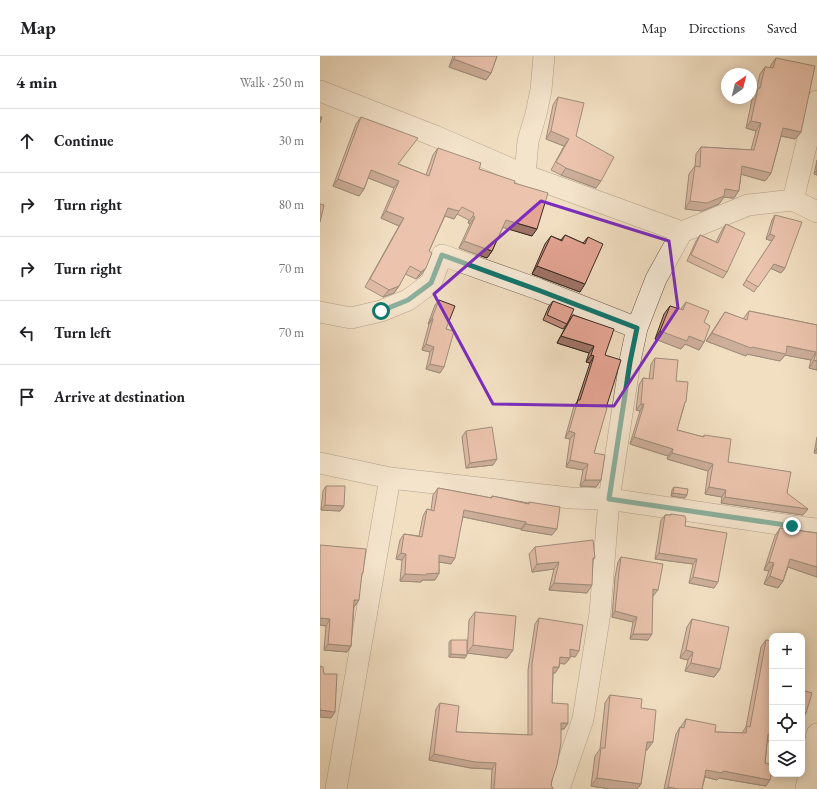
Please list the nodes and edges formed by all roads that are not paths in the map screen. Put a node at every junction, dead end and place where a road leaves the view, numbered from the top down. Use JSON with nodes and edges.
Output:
{"nodes":[{"id":1,"x":544,"y":56,"type":"edge"},
{"id":2,"x":320,"y":91,"type":"edge"},
{"id":3,"x":817,"y":101,"type":"edge"},
{"id":4,"x":525,"y":175,"type":"junction"},
{"id":5,"x":793,"y":200,"type":"junction"},
{"id":6,"x":817,"y":212,"type":"edge"},
{"id":7,"x":682,"y":232,"type":"junction"},
{"id":8,"x":320,"y":312,"type":"edge"},
{"id":9,"x":637,"y":328,"type":"junction"},
{"id":10,"x":320,"y":463,"type":"edge"},
{"id":11,"x":390,"y":478,"type":"junction"},
{"id":12,"x":609,"y":499,"type":"junction"},
{"id":13,"x":817,"y":529,"type":"edge"},
{"id":14,"x":817,"y":734,"type":"edge"},
{"id":15,"x":336,"y":789,"type":"edge"},
{"id":16,"x":559,"y":789,"type":"edge"},
{"id":17,"x":806,"y":789,"type":"edge"}],
"edges":[{"from":1,"to":4,"type":"street"},
{"from":2,"to":4,"type":"street"},
{"from":3,"to":5,"type":"street"},
{"from":4,"to":7,"type":"street"},
{"from":5,"to":6,"type":"street"},
{"from":5,"to":7,"type":"street"},
{"from":7,"to":9,"type":"street"},
{"from":8,"to":9,"type":"street"},
{"from":9,"to":12,"type":"street"},
{"from":10,"to":11,"type":"street"},
{"from":11,"to":12,"type":"street"},
{"from":11,"to":15,"type":"street"},
{"from":12,"to":13,"type":"street"},
{"from":12,"to":16,"type":"street"},
{"from":14,"to":17,"type":"street"}]}
